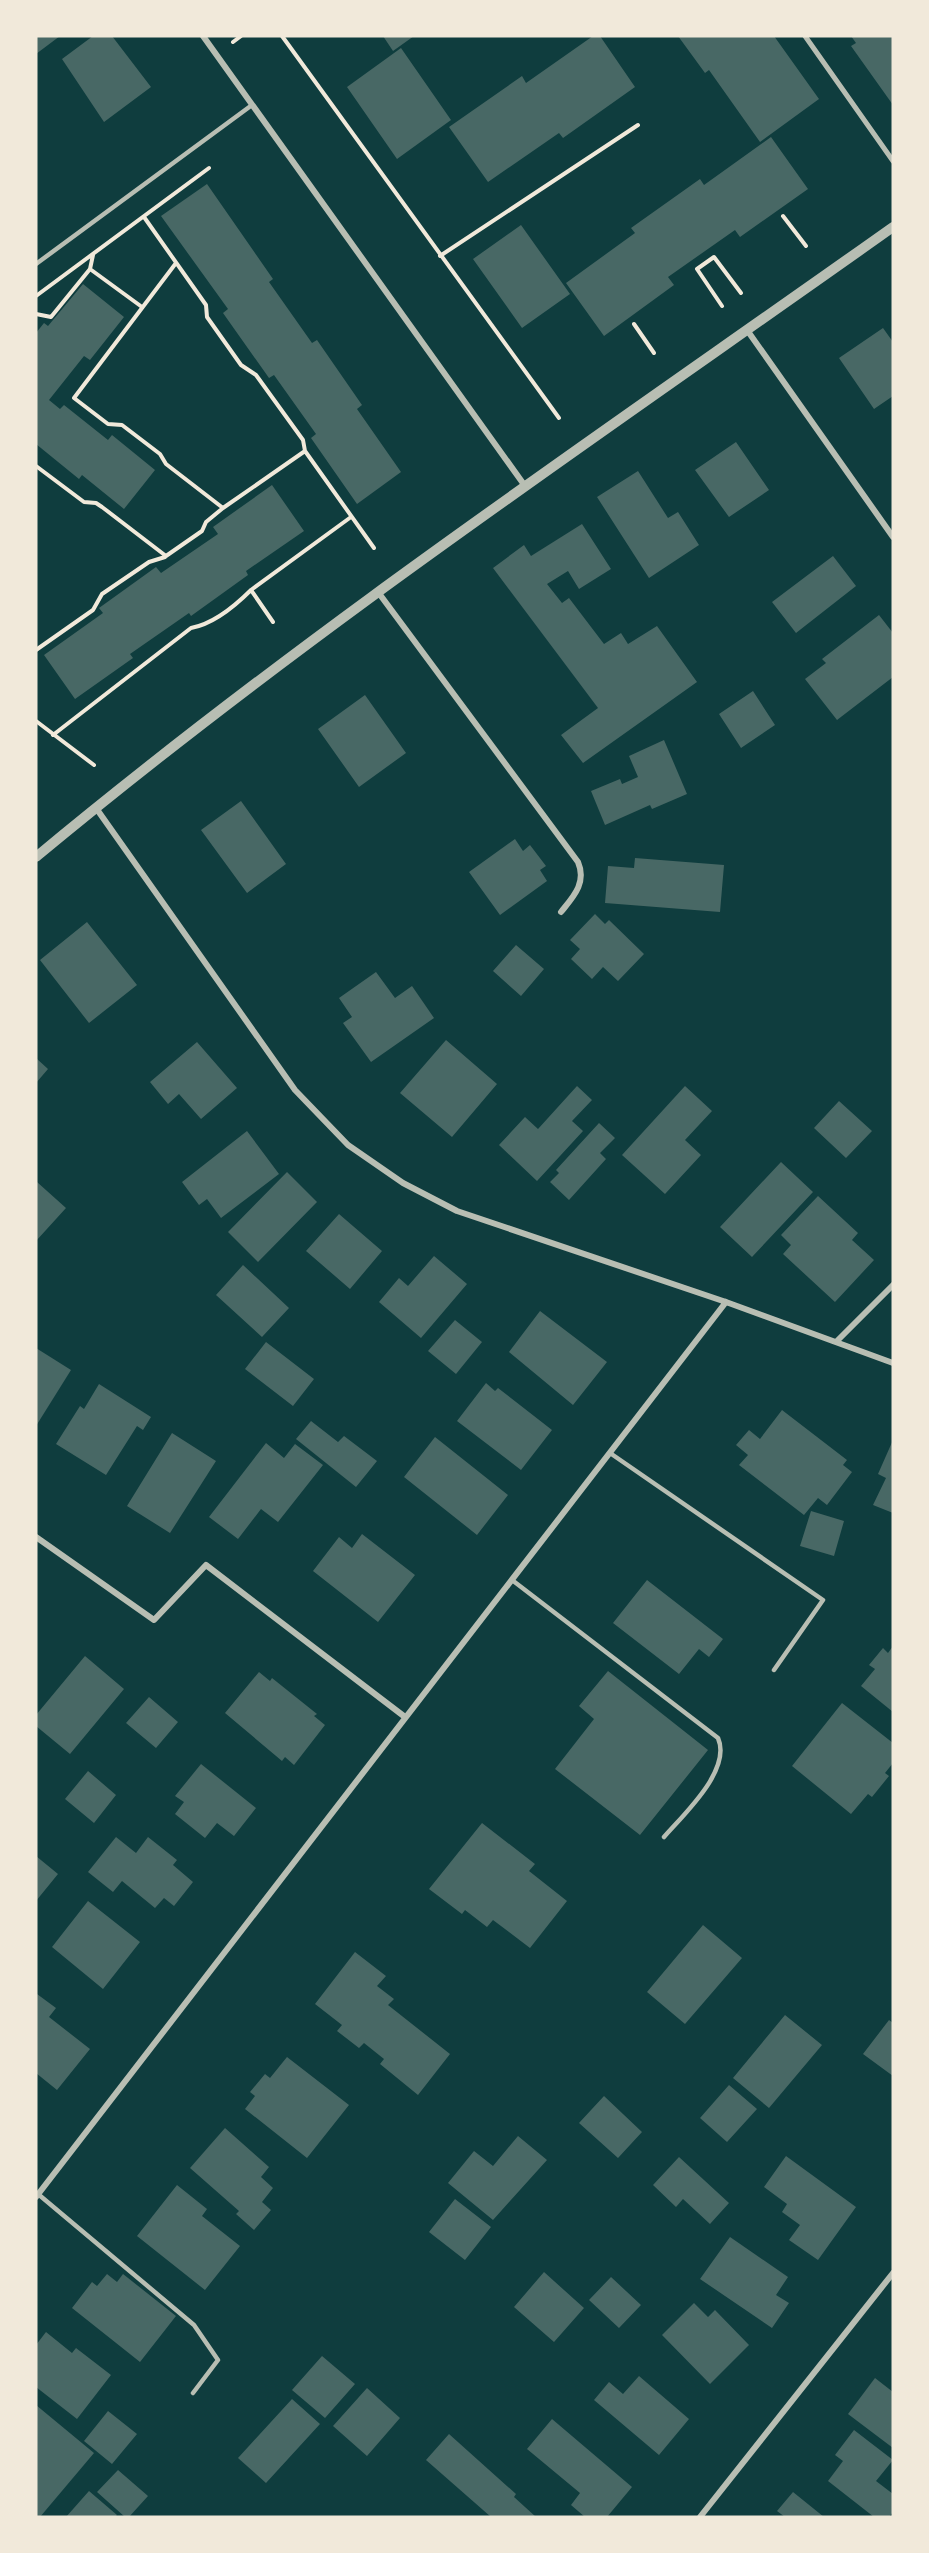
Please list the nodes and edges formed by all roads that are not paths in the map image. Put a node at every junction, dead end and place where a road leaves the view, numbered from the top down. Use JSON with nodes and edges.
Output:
{"nodes":[{"id":1,"x":203,"y":36,"type":"edge"},
{"id":2,"x":805,"y":36,"type":"edge"},
{"id":3,"x":252,"y":105,"type":"junction"},
{"id":4,"x":893,"y":160,"type":"edge"},
{"id":5,"x":893,"y":227,"type":"edge"},
{"id":6,"x":36,"y":264,"type":"edge"},
{"id":7,"x":747,"y":330,"type":"junction"},
{"id":8,"x":525,"y":486,"type":"junction"},
{"id":9,"x":893,"y":537,"type":"edge"},
{"id":10,"x":377,"y":591,"type":"junction"},
{"id":11,"x":95,"y":808,"type":"junction"},
{"id":12,"x":36,"y":857,"type":"edge"},
{"id":13,"x":561,"y":912,"type":"dead end"},
{"id":14,"x":893,"y":1285,"type":"edge"},
{"id":15,"x":726,"y":1302,"type":"junction"},
{"id":16,"x":837,"y":1341,"type":"junction"},
{"id":17,"x":893,"y":1363,"type":"edge"},
{"id":18,"x":610,"y":1453,"type":"junction"},
{"id":19,"x":36,"y":1537,"type":"edge"},
{"id":20,"x":512,"y":1580,"type":"junction"},
{"id":21,"x":774,"y":1670,"type":"dead end"},
{"id":22,"x":405,"y":1717,"type":"junction"},
{"id":23,"x":664,"y":1837,"type":"dead end"},
{"id":24,"x":37,"y":2196,"type":"edge"},
{"id":25,"x":893,"y":2273,"type":"edge"},
{"id":26,"x":193,"y":2393,"type":"dead end"},
{"id":27,"x":700,"y":2517,"type":"edge"}],
"edges":[{"from":1,"to":3,"type":"street"},
{"from":2,"to":4,"type":"street"},
{"from":3,"to":6,"type":"lane"},
{"from":3,"to":8,"type":"street"},
{"from":5,"to":7,"type":"street"},
{"from":7,"to":8,"type":"street"},
{"from":7,"to":9,"type":"street"},
{"from":8,"to":10,"type":"street"},
{"from":10,"to":11,"type":"street"},
{"from":10,"to":13,"type":"street"},
{"from":11,"to":12,"type":"street"},
{"from":11,"to":15,"type":"street"},
{"from":14,"to":16,"type":"street"},
{"from":15,"to":16,"type":"street"},
{"from":15,"to":18,"type":"street"},
{"from":16,"to":17,"type":"street"},
{"from":18,"to":20,"type":"street"},
{"from":18,"to":21,"type":"lane"},
{"from":19,"to":22,"type":"street"},
{"from":20,"to":22,"type":"street"},
{"from":20,"to":23,"type":"lane"},
{"from":22,"to":24,"type":"street"},
{"from":24,"to":26,"type":"lane"},
{"from":25,"to":27,"type":"street"}]}
